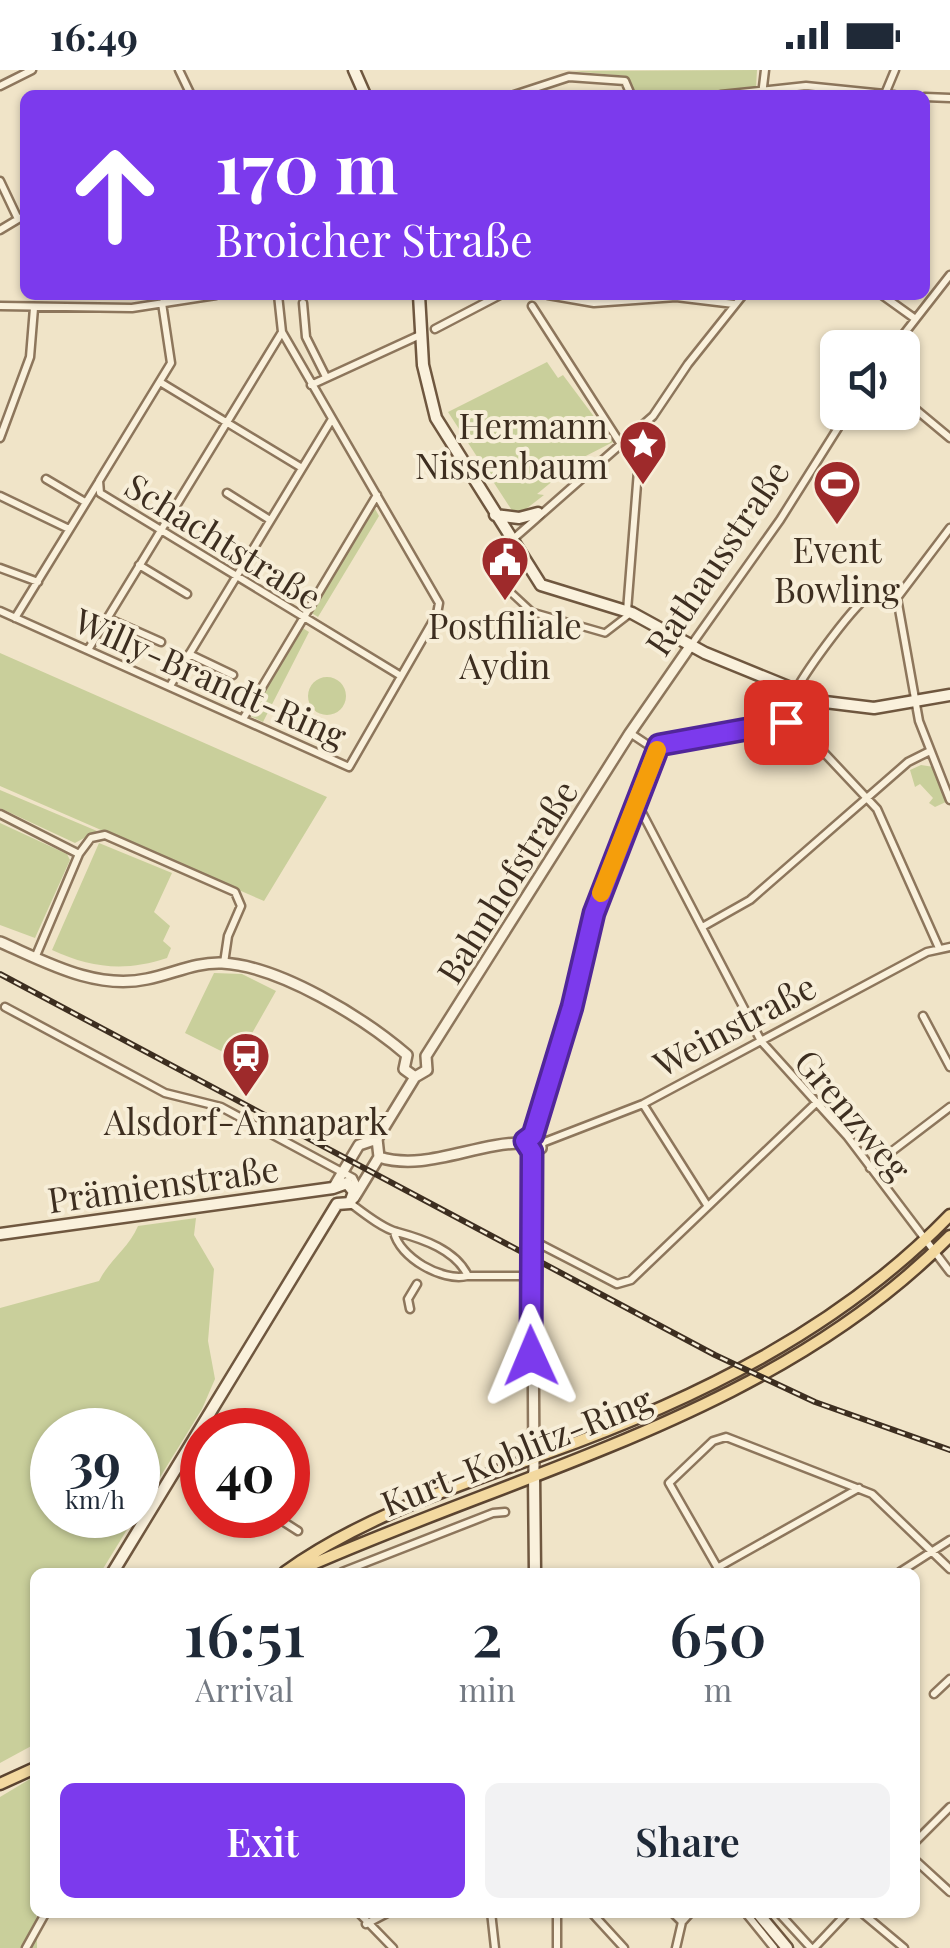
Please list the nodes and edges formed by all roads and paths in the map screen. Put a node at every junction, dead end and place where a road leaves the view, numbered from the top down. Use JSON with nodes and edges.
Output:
{"nodes":[{"id":1,"x":32,"y":70,"type":"edge"},
{"id":2,"x":0,"y":86,"type":"edge"},
{"id":3,"x":530,"y":90,"type":"edge"},
{"id":4,"x":629,"y":90,"type":"edge"},
{"id":5,"x":772,"y":90,"type":"edge"},
{"id":6,"x":841,"y":90,"type":"edge"},
{"id":7,"x":0,"y":181,"type":"edge"},
{"id":8,"x":20,"y":214,"type":"edge"},
{"id":9,"x":950,"y":275,"type":"edge"},
{"id":10,"x":930,"y":299,"type":"edge"},
{"id":11,"x":182,"y":300,"type":"edge"},
{"id":12,"x":279,"y":300,"type":"edge"},
{"id":13,"x":419,"y":300,"type":"edge"},
{"id":14,"x":491,"y":300,"type":"edge"},
{"id":15,"x":581,"y":300,"type":"edge"},
{"id":16,"x":621,"y":300,"type":"edge"},
{"id":17,"x":704,"y":300,"type":"edge"},
{"id":18,"x":738,"y":300,"type":"edge"},
{"id":19,"x":889,"y":300,"type":"edge"},
{"id":20,"x":929,"y":300,"type":"edge"},
{"id":21,"x":162,"y":303,"type":"junction"},
{"id":22,"x":303,"y":303,"type":"dead end"},
{"id":23,"x":734,"y":304,"type":"junction"},
{"id":24,"x":0,"y":306,"type":"edge"},
{"id":25,"x":532,"y":306,"type":"dead end"},
{"id":26,"x":34,"y":308,"type":"junction"},
{"id":27,"x":914,"y":318,"type":"junction"},
{"id":28,"x":436,"y":329,"type":"dead end"},
{"id":29,"x":906,"y":330,"type":"edge"},
{"id":30,"x":282,"y":332,"type":"junction"},
{"id":31,"x":420,"y":335,"type":"junction"},
{"id":32,"x":326,"y":377,"type":"junction"},
{"id":33,"x":160,"y":382,"type":"junction"},
{"id":34,"x":311,"y":385,"type":"junction"},
{"id":35,"x":920,"y":413,"type":"edge"},
{"id":36,"x":332,"y":419,"type":"junction"},
{"id":37,"x":225,"y":421,"type":"junction"},
{"id":38,"x":837,"y":430,"type":"edge"},
{"id":39,"x":0,"y":438,"type":"edge"},
{"id":40,"x":950,"y":438,"type":"edge"},
{"id":41,"x":621,"y":442,"type":"junction"},
{"id":42,"x":302,"y":468,"type":"junction"},
{"id":43,"x":46,"y":479,"type":"dead end"},
{"id":44,"x":99,"y":481,"type":"junction"},
{"id":45,"x":227,"y":493,"type":"dead end"},
{"id":46,"x":378,"y":495,"type":"junction"},
{"id":47,"x":0,"y":496,"type":"edge"},
{"id":48,"x":85,"y":502,"type":"junction"},
{"id":49,"x":538,"y":513,"type":"junction"},
{"id":50,"x":495,"y":515,"type":"junction"},
{"id":51,"x":270,"y":520,"type":"junction"},
{"id":52,"x":950,"y":528,"type":"edge"},
{"id":53,"x":69,"y":529,"type":"junction"},
{"id":54,"x":160,"y":530,"type":"junction"},
{"id":55,"x":510,"y":541,"type":"junction"},
{"id":56,"x":504,"y":563,"type":"dead end"},
{"id":57,"x":139,"y":565,"type":"junction"},
{"id":58,"x":0,"y":568,"type":"edge"},
{"id":59,"x":236,"y":577,"type":"junction"},
{"id":60,"x":38,"y":582,"type":"junction"},
{"id":61,"x":187,"y":594,"type":"dead end"},
{"id":62,"x":896,"y":598,"type":"junction"},
{"id":63,"x":0,"y":611,"type":"edge"},
{"id":64,"x":629,"y":612,"type":"junction"},
{"id":65,"x":15,"y":618,"type":"junction"},
{"id":66,"x":107,"y":618,"type":"junction"},
{"id":67,"x":303,"y":618,"type":"junction"},
{"id":68,"x":161,"y":642,"type":"dead end"},
{"id":69,"x":691,"y":646,"type":"junction"},
{"id":70,"x":88,"y":650,"type":"junction"},
{"id":71,"x":190,"y":654,"type":"junction"},
{"id":72,"x":232,"y":674,"type":"dead end"},
{"id":73,"x":401,"y":676,"type":"junction"},
{"id":74,"x":170,"y":686,"type":"junction"},
{"id":75,"x":796,"y":691,"type":"junction"},
{"id":76,"x":950,"y":695,"type":"edge"},
{"id":77,"x":914,"y":701,"type":"junction"},
{"id":78,"x":243,"y":719,"type":"junction"},
{"id":79,"x":630,"y":732,"type":"junction"},
{"id":80,"x":659,"y":745,"type":"junction"},
{"id":81,"x":928,"y":752,"type":"junction"},
{"id":82,"x":868,"y":798,"type":"junction"},
{"id":83,"x":950,"y":800,"type":"edge"},
{"id":84,"x":638,"y":804,"type":"junction"},
{"id":85,"x":0,"y":814,"type":"edge"},
{"id":86,"x":79,"y":854,"type":"junction"},
{"id":87,"x":704,"y":926,"type":"junction"},
{"id":88,"x":0,"y":942,"type":"edge"},
{"id":89,"x":950,"y":947,"type":"edge"},
{"id":90,"x":939,"y":948,"type":"junction"},
{"id":91,"x":35,"y":958,"type":"junction"},
{"id":92,"x":224,"y":963,"type":"junction"},
{"id":93,"x":6,"y":1006,"type":"dead end"},
{"id":94,"x":923,"y":1016,"type":"dead end"},
{"id":95,"x":761,"y":1041,"type":"junction"},
{"id":96,"x":407,"y":1055,"type":"junction"},
{"id":97,"x":426,"y":1056,"type":"junction"},
{"id":98,"x":950,"y":1066,"type":"edge"},
{"id":99,"x":414,"y":1077,"type":"junction"},
{"id":100,"x":817,"y":1102,"type":"junction"},
{"id":101,"x":643,"y":1104,"type":"junction"},
{"id":102,"x":950,"y":1107,"type":"edge"},
{"id":103,"x":533,"y":1135,"type":"junction"},
{"id":104,"x":377,"y":1139,"type":"junction"},
{"id":105,"x":542,"y":1143,"type":"junction"},
{"id":106,"x":529,"y":1148,"type":"junction"},
{"id":107,"x":379,"y":1157,"type":"junction"},
{"id":108,"x":870,"y":1168,"type":"junction"},
{"id":109,"x":342,"y":1172,"type":"junction"},
{"id":110,"x":334,"y":1187,"type":"junction"},
{"id":111,"x":354,"y":1197,"type":"junction"},
{"id":112,"x":337,"y":1204,"type":"junction"},
{"id":113,"x":707,"y":1205,"type":"junction"},
{"id":114,"x":950,"y":1215,"type":"edge"},
{"id":115,"x":394,"y":1232,"type":"junction"},
{"id":116,"x":0,"y":1234,"type":"edge"},
{"id":117,"x":950,"y":1236,"type":"edge"},
{"id":118,"x":530,"y":1240,"type":"junction"},
{"id":119,"x":926,"y":1240,"type":"junction"},
{"id":120,"x":935,"y":1252,"type":"junction"},
{"id":121,"x":950,"y":1272,"type":"edge"},
{"id":122,"x":468,"y":1276,"type":"junction"},
{"id":123,"x":530,"y":1276,"type":"junction"},
{"id":124,"x":417,"y":1284,"type":"dead end"},
{"id":125,"x":410,"y":1309,"type":"dead end"},
{"id":126,"x":214,"y":1408,"type":"edge"},
{"id":127,"x":533,"y":1458,"type":"junction"},
{"id":128,"x":180,"y":1464,"type":"edge"},
{"id":129,"x":534,"y":1474,"type":"junction"},
{"id":130,"x":859,"y":1488,"type":"junction"},
{"id":131,"x":506,"y":1512,"type":"dead end"},
{"id":132,"x":950,"y":1540,"type":"edge"},
{"id":133,"x":933,"y":1553,"type":"junction"},
{"id":134,"x":115,"y":1568,"type":"edge"},
{"id":135,"x":292,"y":1568,"type":"edge"},
{"id":136,"x":304,"y":1568,"type":"edge"},
{"id":137,"x":352,"y":1568,"type":"edge"},
{"id":138,"x":535,"y":1568,"type":"edge"},
{"id":139,"x":717,"y":1568,"type":"edge"},
{"id":140,"x":721,"y":1568,"type":"edge"},
{"id":141,"x":907,"y":1568,"type":"edge"},
{"id":142,"x":950,"y":1568,"type":"edge"},
{"id":143,"x":950,"y":1680,"type":"edge"},
{"id":144,"x":934,"y":1694,"type":"dead end"},
{"id":145,"x":30,"y":1770,"type":"edge"},
{"id":146,"x":0,"y":1784,"type":"edge"},
{"id":147,"x":950,"y":1808,"type":"edge"},
{"id":148,"x":920,"y":1837,"type":"edge"},
{"id":149,"x":920,"y":1865,"type":"edge"},
{"id":150,"x":950,"y":1892,"type":"edge"},
{"id":151,"x":43,"y":1918,"type":"edge"},
{"id":152,"x":362,"y":1918,"type":"edge"},
{"id":153,"x":378,"y":1918,"type":"edge"},
{"id":154,"x":492,"y":1918,"type":"edge"},
{"id":155,"x":557,"y":1918,"type":"edge"},
{"id":156,"x":596,"y":1918,"type":"edge"},
{"id":157,"x":678,"y":1918,"type":"edge"},
{"id":158,"x":685,"y":1918,"type":"edge"},
{"id":159,"x":750,"y":1918,"type":"edge"},
{"id":160,"x":762,"y":1918,"type":"edge"},
{"id":161,"x":784,"y":1918,"type":"edge"},
{"id":162,"x":842,"y":1918,"type":"edge"},
{"id":163,"x":869,"y":1918,"type":"edge"},
{"id":164,"x":682,"y":1922,"type":"junction"},
{"id":165,"x":366,"y":1924,"type":"junction"},
{"id":166,"x":26,"y":1948,"type":"edge"},
{"id":167,"x":393,"y":1948,"type":"edge"},
{"id":168,"x":495,"y":1948,"type":"edge"},
{"id":169,"x":557,"y":1948,"type":"edge"},
{"id":170,"x":624,"y":1948,"type":"edge"},
{"id":171,"x":676,"y":1948,"type":"edge"},
{"id":172,"x":774,"y":1948,"type":"edge"},
{"id":173,"x":787,"y":1948,"type":"edge"},
{"id":174,"x":812,"y":1948,"type":"edge"},
{"id":175,"x":904,"y":1948,"type":"edge"}],
"edges":[{"from":1,"to":2,"type":"street"},
{"from":3,"to":4,"type":"street"},
{"from":5,"to":6,"type":"street"},
{"from":7,"to":8,"type":"street"},
{"from":9,"to":10,"type":"street"},
{"from":11,"to":21,"type":"street"},
{"from":12,"to":30,"type":"street","name":"Willy-Brandt-Ring"},
{"from":13,"to":31,"type":"main road"},
{"from":14,"to":28,"type":"street"},
{"from":15,"to":16,"type":"street"},
{"from":17,"to":23,"type":"street"},
{"from":18,"to":23,"type":"street"},
{"from":19,"to":27,"type":"street"},
{"from":20,"to":27,"type":"street"},
{"from":21,"to":26,"type":"street"},
{"from":21,"to":33,"type":"street","name":"Schachtstraße"},
{"from":22,"to":32,"type":"street"},
{"from":23,"to":41,"type":"street"},
{"from":24,"to":26,"type":"street"},
{"from":25,"to":41,"type":"street"},
{"from":26,"to":39,"type":"street"},
{"from":27,"to":29,"type":"street"},
{"from":30,"to":34,"type":"street","name":"Willy-Brandt-Ring"},
{"from":30,"to":37,"type":"street"},
{"from":31,"to":32,"type":"street"},
{"from":31,"to":50,"type":"main road"},
{"from":32,"to":34,"type":"street"},
{"from":33,"to":37,"type":"street"},
{"from":33,"to":44,"type":"street","name":"Schachtstraße"},
{"from":34,"to":36,"type":"street","name":"Willy-Brandt-Ring"},
{"from":35,"to":40,"type":"street"},
{"from":36,"to":42,"type":"street"},
{"from":36,"to":46,"type":"street","name":"Willy-Brandt-Ring"},
{"from":37,"to":42,"type":"street"},
{"from":37,"to":54,"type":"street"},
{"from":38,"to":69,"type":"street","name":"Rathausstraße"},
{"from":41,"to":49,"type":"street"},
{"from":41,"to":64,"type":"street"},
{"from":42,"to":51,"type":"street"},
{"from":43,"to":48,"type":"street"},
{"from":44,"to":48,"type":"street"},
{"from":44,"to":54,"type":"street","name":"Schachtstraße"},
{"from":45,"to":51,"type":"street"},
{"from":46,"to":67,"type":"street"},
{"from":46,"to":73,"type":"street","name":"Willy-Brandt-Ring"},
{"from":47,"to":53,"type":"street"},
{"from":48,"to":53,"type":"street"},
{"from":49,"to":50,"type":"main road"},
{"from":49,"to":55,"type":"street"},
{"from":50,"to":55,"type":"main road"},
{"from":51,"to":59,"type":"street"},
{"from":52,"to":62,"type":"street"},
{"from":53,"to":60,"type":"street"},
{"from":54,"to":57,"type":"street"},
{"from":54,"to":59,"type":"street","name":"Schachtstraße"},
{"from":55,"to":64,"type":"main road"},
{"from":56,"to":64,"type":"street"},
{"from":57,"to":61,"type":"street"},
{"from":57,"to":66,"type":"street"},
{"from":58,"to":60,"type":"street"},
{"from":59,"to":67,"type":"street","name":"Schachtstraße"},
{"from":59,"to":71,"type":"street"},
{"from":60,"to":65,"type":"street"},
{"from":62,"to":75,"type":"street"},
{"from":62,"to":77,"type":"street"},
{"from":63,"to":65,"type":"street","name":"Willy-Brandt-Ring"},
{"from":64,"to":69,"type":"main road"},
{"from":65,"to":70,"type":"street","name":"Willy-Brandt-Ring"},
{"from":66,"to":68,"type":"street"},
{"from":66,"to":70,"type":"street"},
{"from":67,"to":73,"type":"street","name":"Schachtstraße"},
{"from":67,"to":78,"type":"street"},
{"from":69,"to":75,"type":"main road"},
{"from":69,"to":79,"type":"street","name":"Rathausstraße"},
{"from":70,"to":74,"type":"street","name":"Willy-Brandt-Ring"},
{"from":71,"to":72,"type":"street"},
{"from":71,"to":74,"type":"street"},
{"from":73,"to":78,"type":"street","name":"Willy-Brandt-Ring"},
{"from":74,"to":78,"type":"street","name":"Willy-Brandt-Ring"},
{"from":75,"to":77,"type":"main road"},
{"from":76,"to":77,"type":"main road"},
{"from":77,"to":81,"type":"street"},
{"from":79,"to":80,"type":"street"},
{"from":79,"to":97,"type":"street","name":"Bahnhofstraße"},
{"from":80,"to":82,"type":"street"},
{"from":80,"to":84,"type":"street"},
{"from":81,"to":82,"type":"street"},
{"from":81,"to":83,"type":"street"},
{"from":82,"to":87,"type":"street"},
{"from":82,"to":90,"type":"street"},
{"from":84,"to":87,"type":"street","name":"Grenzweg"},
{"from":84,"to":103,"type":"street"},
{"from":85,"to":86,"type":"street"},
{"from":86,"to":91,"type":"street"},
{"from":86,"to":92,"type":"street"},
{"from":87,"to":95,"type":"street","name":"Grenzweg"},
{"from":88,"to":91,"type":"street"},
{"from":89,"to":90,"type":"street","name":"Weinstraße"},
{"from":90,"to":95,"type":"street","name":"Weinstraße"},
{"from":91,"to":92,"type":"street"},
{"from":92,"to":96,"type":"street"},
{"from":93,"to":109,"type":"street"},
{"from":94,"to":98,"type":"street"},
{"from":95,"to":100,"type":"street","name":"Grenzweg"},
{"from":95,"to":101,"type":"street","name":"Weinstraße"},
{"from":96,"to":97,"type":"street"},
{"from":96,"to":99,"type":"street"},
{"from":97,"to":99,"type":"street"},
{"from":99,"to":104,"type":"street"},
{"from":100,"to":108,"type":"street","name":"Grenzweg"},
{"from":100,"to":113,"type":"street"},
{"from":101,"to":105,"type":"street","name":"Weinstraße"},
{"from":101,"to":113,"type":"street"},
{"from":102,"to":108,"type":"street"},
{"from":103,"to":105,"type":"street"},
{"from":103,"to":106,"type":"street"},
{"from":104,"to":107,"type":"street"},
{"from":104,"to":109,"type":"street"},
{"from":105,"to":106,"type":"street"},
{"from":106,"to":107,"type":"street"},
{"from":106,"to":118,"type":"street"},
{"from":107,"to":111,"type":"street"},
{"from":108,"to":119,"type":"street","name":"Grenzweg"},
{"from":109,"to":110,"type":"street"},
{"from":109,"to":111,"type":"street"},
{"from":110,"to":111,"type":"main road"},
{"from":110,"to":112,"type":"main road"},
{"from":110,"to":116,"type":"main road","name":"Prämienstraße"},
{"from":111,"to":112,"type":"main road"},
{"from":111,"to":115,"type":"street"},
{"from":112,"to":126,"type":"main road"},
{"from":113,"to":118,"type":"street"},
{"from":114,"to":119,"type":"main road","name":"Kurt-Koblitz-Ring"},
{"from":115,"to":122,"type":"street"},
{"from":115,"to":122,"type":"street"},
{"from":117,"to":120,"type":"main road","name":"Kurt-Koblitz-Ring"},
{"from":118,"to":123,"type":"street"},
{"from":119,"to":120,"type":"street","name":"Grenzweg"},
{"from":119,"to":127,"type":"main road","name":"Kurt-Koblitz-Ring"},
{"from":120,"to":121,"type":"street"},
{"from":120,"to":129,"type":"main road","name":"Kurt-Koblitz-Ring"},
{"from":122,"to":123,"type":"street"},
{"from":123,"to":127,"type":"street"},
{"from":124,"to":125,"type":"street"},
{"from":127,"to":129,"type":"street"},
{"from":127,"to":135,"type":"main road","name":"Kurt-Koblitz-Ring"},
{"from":128,"to":134,"type":"main road"},
{"from":129,"to":136,"type":"main road","name":"Kurt-Koblitz-Ring"},
{"from":129,"to":138,"type":"main road"},
{"from":130,"to":133,"type":"street"},
{"from":130,"to":139,"type":"street"},
{"from":130,"to":140,"type":"street"},
{"from":131,"to":137,"type":"street"},
{"from":132,"to":133,"type":"street"},
{"from":133,"to":141,"type":"street"},
{"from":133,"to":142,"type":"street"},
{"from":143,"to":144,"type":"street"},
{"from":145,"to":146,"type":"main road"},
{"from":147,"to":148,"type":"street"},
{"from":149,"to":150,"type":"street"},
{"from":151,"to":166,"type":"street"},
{"from":152,"to":165,"type":"street"},
{"from":153,"to":165,"type":"street"},
{"from":154,"to":168,"type":"street"},
{"from":155,"to":169,"type":"street"},
{"from":156,"to":170,"type":"street"},
{"from":157,"to":164,"type":"street"},
{"from":158,"to":164,"type":"street"},
{"from":159,"to":172,"type":"street"},
{"from":160,"to":173,"type":"main road"},
{"from":161,"to":174,"type":"street"},
{"from":162,"to":174,"type":"street"},
{"from":163,"to":175,"type":"street"},
{"from":164,"to":171,"type":"street"},
{"from":165,"to":167,"type":"street"}]}
